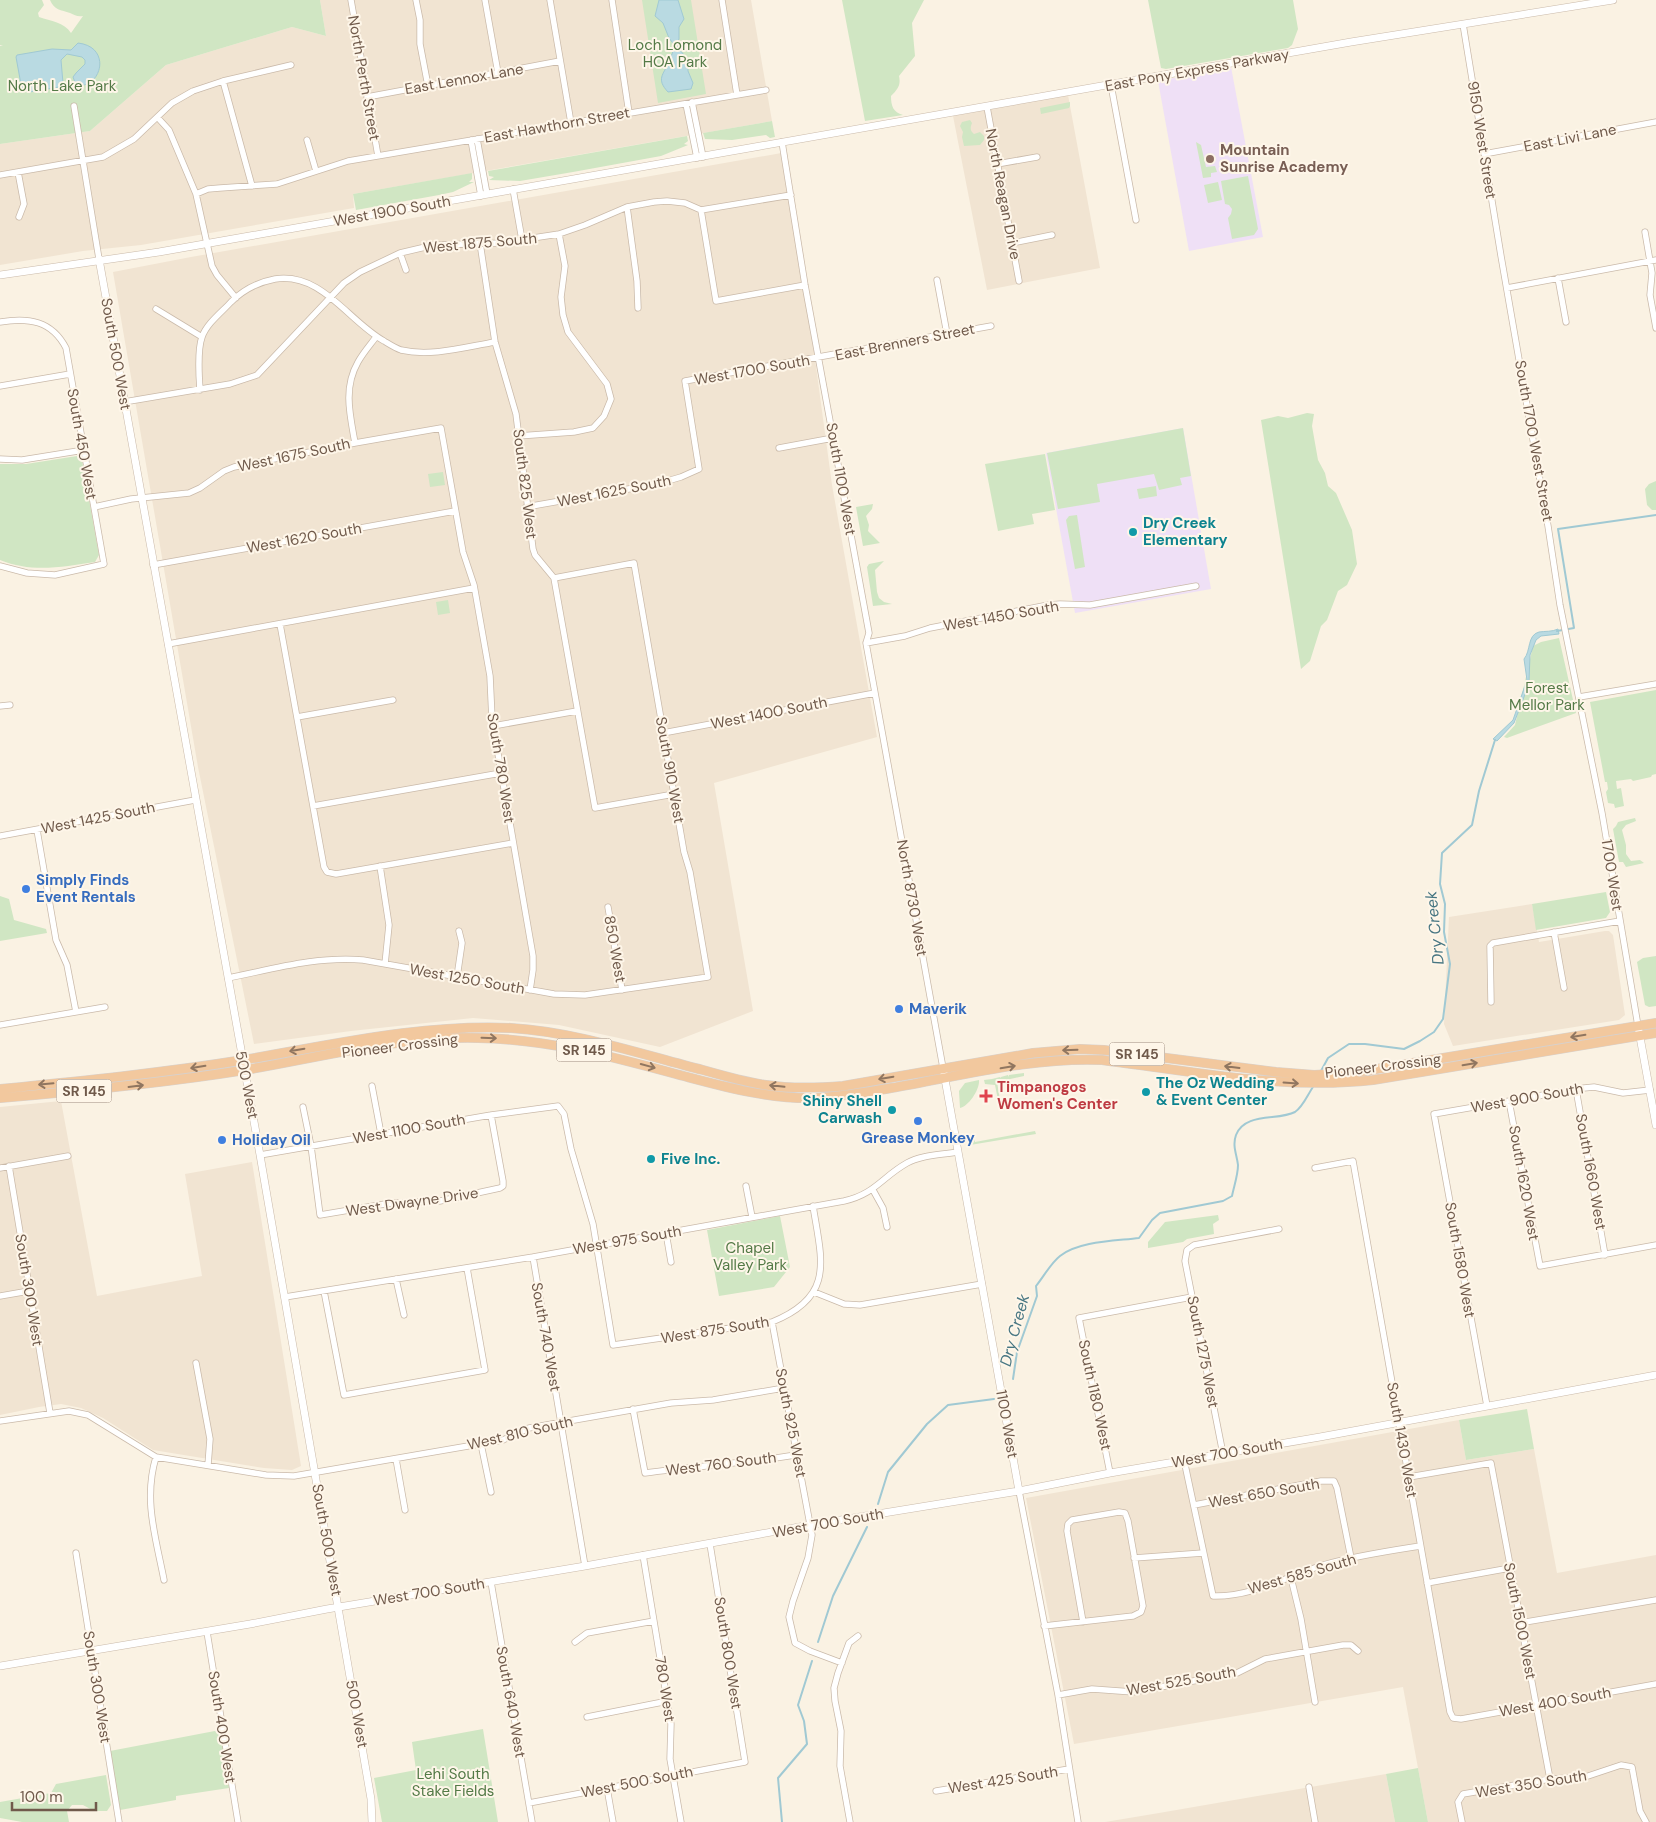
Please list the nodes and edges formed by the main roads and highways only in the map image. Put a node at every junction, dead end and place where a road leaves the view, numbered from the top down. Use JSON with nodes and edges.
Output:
{"nodes":[{"id":1,"x":1656,"y":1023,"type":"edge"},
{"id":2,"x":1655,"y":1033,"type":"edge"},
{"id":3,"x":0,"y":1089,"type":"edge"},
{"id":4,"x":0,"y":1098,"type":"edge"}],
"edges":[{"from":1,"to":3,"type":"highway","name":"Pioneer Crossing","number":"SR 145","one_way":true},
{"from":4,"to":2,"type":"highway","name":"Pioneer Crossing","number":"SR 145","one_way":true}]}
